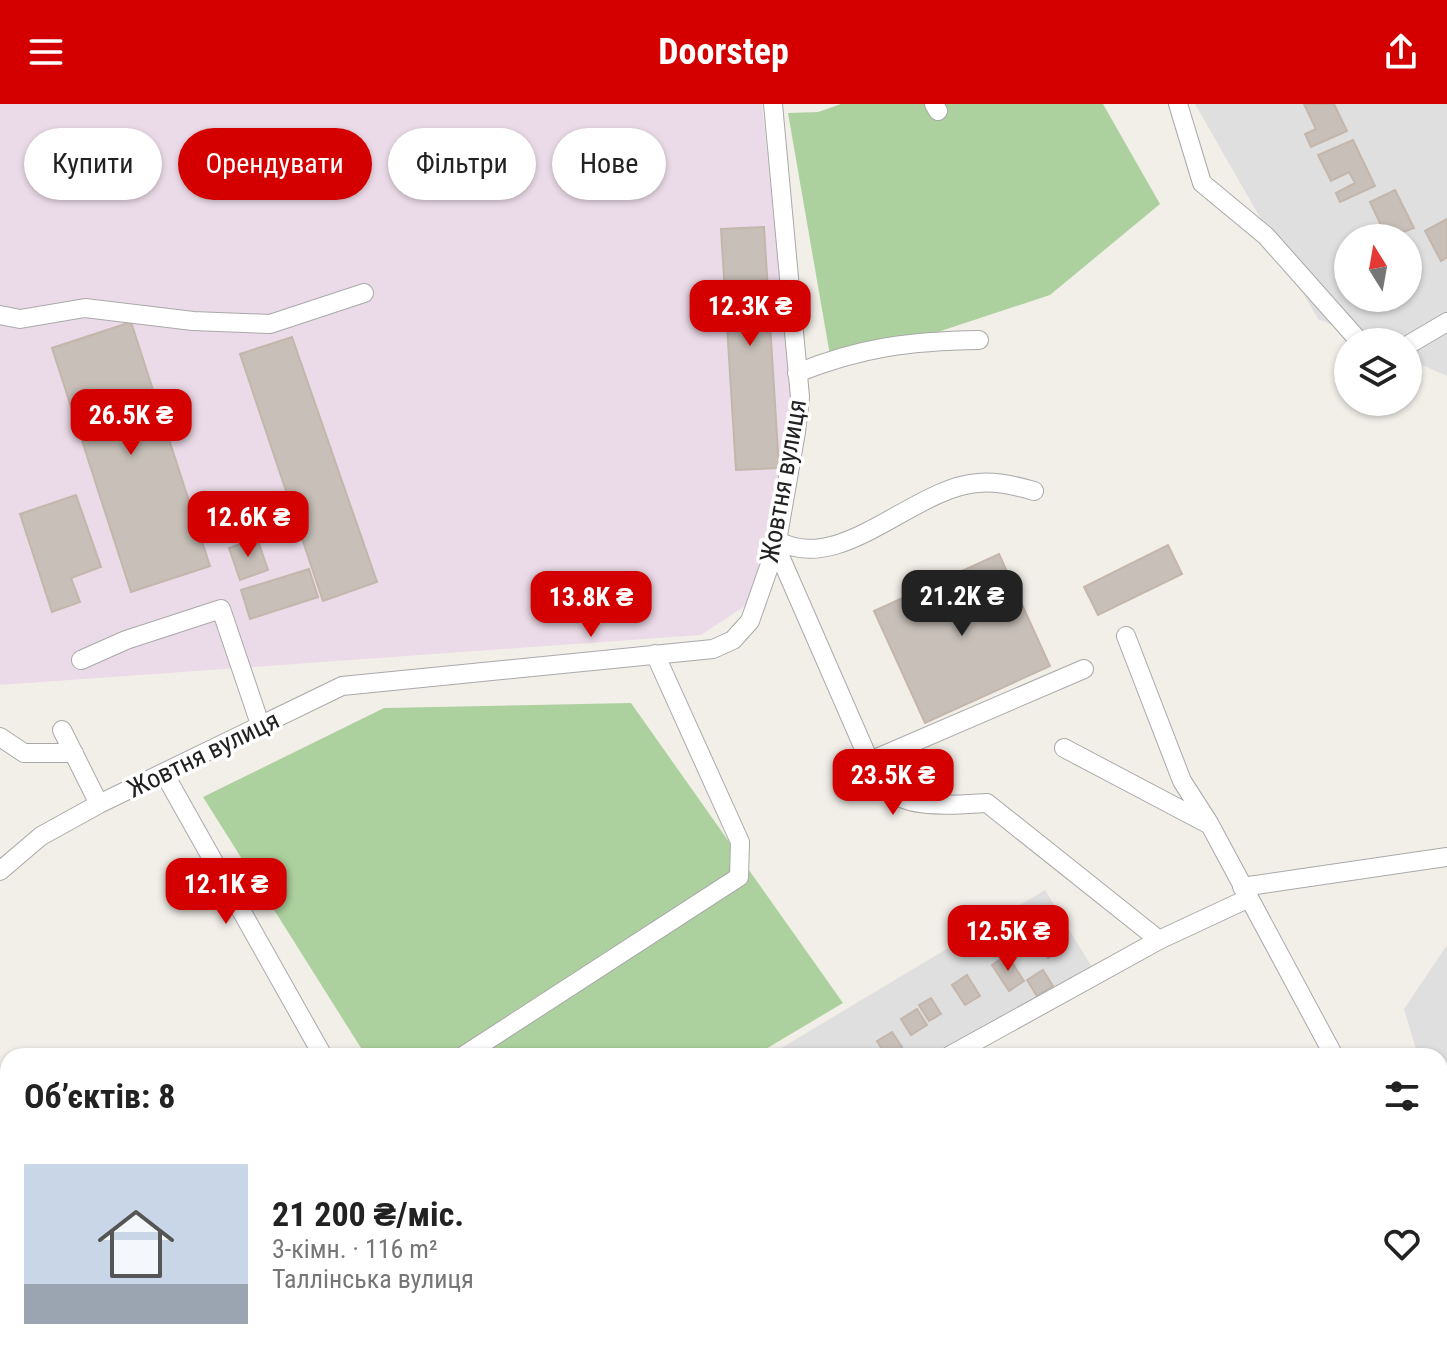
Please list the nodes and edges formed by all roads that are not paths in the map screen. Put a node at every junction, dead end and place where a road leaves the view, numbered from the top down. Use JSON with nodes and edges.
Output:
{"nodes":[{"id":1,"x":773,"y":104,"type":"edge"},
{"id":2,"x":1178,"y":104,"type":"edge"},
{"id":3,"x":364,"y":293,"type":"dead end"},
{"id":4,"x":0,"y":315,"type":"edge"},
{"id":5,"x":1447,"y":322,"type":"edge"},
{"id":6,"x":1348,"y":328,"type":"edge"},
{"id":7,"x":1422,"y":337,"type":"edge"},
{"id":8,"x":979,"y":340,"type":"dead end"},
{"id":9,"x":797,"y":373,"type":"junction"},
{"id":10,"x":1034,"y":491,"type":"dead end"},
{"id":11,"x":777,"y":544,"type":"junction"},
{"id":12,"x":1126,"y":636,"type":"dead end"},
{"id":13,"x":655,"y":654,"type":"junction"},
{"id":14,"x":81,"y":660,"type":"dead end"},
{"id":15,"x":1084,"y":669,"type":"dead end"},
{"id":16,"x":261,"y":727,"type":"junction"},
{"id":17,"x":62,"y":730,"type":"dead end"},
{"id":18,"x":0,"y":737,"type":"edge"},
{"id":19,"x":1064,"y":748,"type":"dead end"},
{"id":20,"x":74,"y":753,"type":"junction"},
{"id":21,"x":870,"y":761,"type":"junction"},
{"id":22,"x":165,"y":775,"type":"junction"},
{"id":23,"x":99,"y":804,"type":"junction"},
{"id":24,"x":1210,"y":825,"type":"junction"},
{"id":25,"x":1447,"y":857,"type":"edge"},
{"id":26,"x":0,"y":871,"type":"edge"},
{"id":27,"x":1244,"y":893,"type":"junction"},
{"id":28,"x":1159,"y":940,"type":"junction"},
{"id":29,"x":319,"y":1048,"type":"edge"},
{"id":30,"x":475,"y":1048,"type":"edge"},
{"id":31,"x":963,"y":1048,"type":"edge"},
{"id":32,"x":1330,"y":1048,"type":"edge"}],
"edges":[{"from":1,"to":9,"type":"street","name":"Жовтня вулиця"},
{"from":2,"to":6,"type":"street"},
{"from":3,"to":4,"type":"street"},
{"from":5,"to":7,"type":"street"},
{"from":8,"to":9,"type":"street"},
{"from":9,"to":11,"type":"street","name":"Жовтня вулиця"},
{"from":10,"to":11,"type":"street"},
{"from":11,"to":13,"type":"street","name":"Жовтня вулиця"},
{"from":11,"to":21,"type":"street"},
{"from":12,"to":24,"type":"street"},
{"from":13,"to":16,"type":"street","name":"Жовтня вулиця"},
{"from":13,"to":30,"type":"street"},
{"from":14,"to":16,"type":"street"},
{"from":15,"to":21,"type":"street"},
{"from":16,"to":22,"type":"street","name":"Жовтня вулиця"},
{"from":17,"to":20,"type":"street"},
{"from":18,"to":20,"type":"street"},
{"from":19,"to":24,"type":"street"},
{"from":20,"to":23,"type":"street"},
{"from":21,"to":28,"type":"street"},
{"from":22,"to":23,"type":"street","name":"Жовтня вулиця"},
{"from":22,"to":29,"type":"street"},
{"from":23,"to":26,"type":"street","name":"Жовтня вулиця"},
{"from":24,"to":27,"type":"street"},
{"from":25,"to":27,"type":"street"},
{"from":27,"to":28,"type":"street"},
{"from":27,"to":32,"type":"street"},
{"from":28,"to":31,"type":"street"}]}
